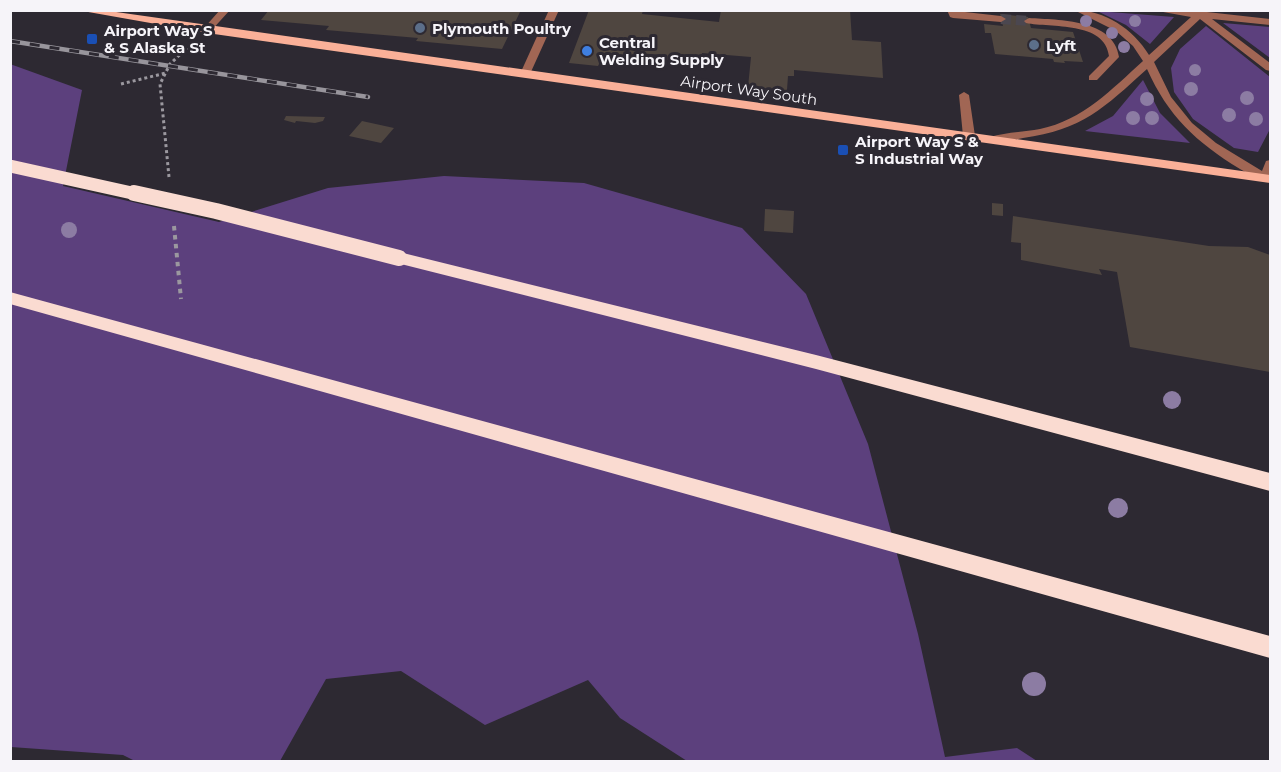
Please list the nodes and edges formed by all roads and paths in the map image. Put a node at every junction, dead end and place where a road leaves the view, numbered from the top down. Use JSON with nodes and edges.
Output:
{"nodes":[{"id":1,"x":81,"y":10,"type":"edge"},
{"id":2,"x":226,"y":10,"type":"edge"},
{"id":3,"x":554,"y":10,"type":"edge"},
{"id":4,"x":1078,"y":10,"type":"edge"},
{"id":5,"x":1156,"y":10,"type":"edge"},
{"id":6,"x":1256,"y":10,"type":"edge"},
{"id":7,"x":952,"y":13,"type":"edge"},
{"id":8,"x":1202,"y":13,"type":"edge"},
{"id":9,"x":1270,"y":16,"type":"edge"},
{"id":10,"x":1001,"y":19,"type":"tunnel mouth"},
{"id":11,"x":1029,"y":21,"type":"tunnel mouth"},
{"id":12,"x":1270,"y":22,"type":"edge"},
{"id":13,"x":207,"y":30,"type":"junction"},
{"id":14,"x":187,"y":48,"type":"dead end"},
{"id":15,"x":1149,"y":62,"type":"junction"},
{"id":16,"x":1270,"y":68,"type":"edge"},
{"id":17,"x":167,"y":73,"type":"junction"},
{"id":18,"x":525,"y":74,"type":"junction"},
{"id":19,"x":1093,"y":78,"type":"dead end"},
{"id":20,"x":121,"y":84,"type":"dead end"},
{"id":21,"x":160,"y":84,"type":"dead end"},
{"id":22,"x":964,"y":95,"type":"dead end"},
{"id":23,"x":969,"y":136,"type":"junction"},
{"id":24,"x":994,"y":140,"type":"junction"},
{"id":25,"x":1270,"y":164,"type":"edge"},
{"id":26,"x":10,"y":166,"type":"edge"},
{"id":27,"x":1268,"y":178,"type":"edge"},
{"id":28,"x":10,"y":298,"type":"edge"},
{"id":29,"x":1270,"y":482,"type":"edge"},
{"id":30,"x":1270,"y":647,"type":"edge"}],
"edges":[{"from":1,"to":13,"type":"main road","name":"Airport Way South"},
{"from":2,"to":13,"type":"street"},
{"from":3,"to":18,"type":"street"},
{"from":4,"to":15,"type":"street"},
{"from":5,"to":8,"type":"street"},
{"from":6,"to":9,"type":"street"},
{"from":7,"to":10,"type":"street"},
{"from":8,"to":12,"type":"street"},
{"from":8,"to":15,"type":"street"},
{"from":8,"to":16,"type":"street"},
{"from":11,"to":19,"type":"street"},
{"from":13,"to":18,"type":"main road","name":"Airport Way South"},
{"from":14,"to":17,"type":"path"},
{"from":15,"to":24,"type":"street"},
{"from":15,"to":27,"type":"street"},
{"from":17,"to":20,"type":"path"},
{"from":17,"to":21,"type":"path"},
{"from":18,"to":23,"type":"main road","name":"Airport Way South"},
{"from":22,"to":23,"type":"street"},
{"from":23,"to":24,"type":"main road","name":"Airport Way South"},
{"from":24,"to":27,"type":"main road","name":"Airport Way South"},
{"from":25,"to":27,"type":"street"},
{"from":26,"to":29,"type":"highway","bridge":true},
{"from":28,"to":30,"type":"highway"}]}
